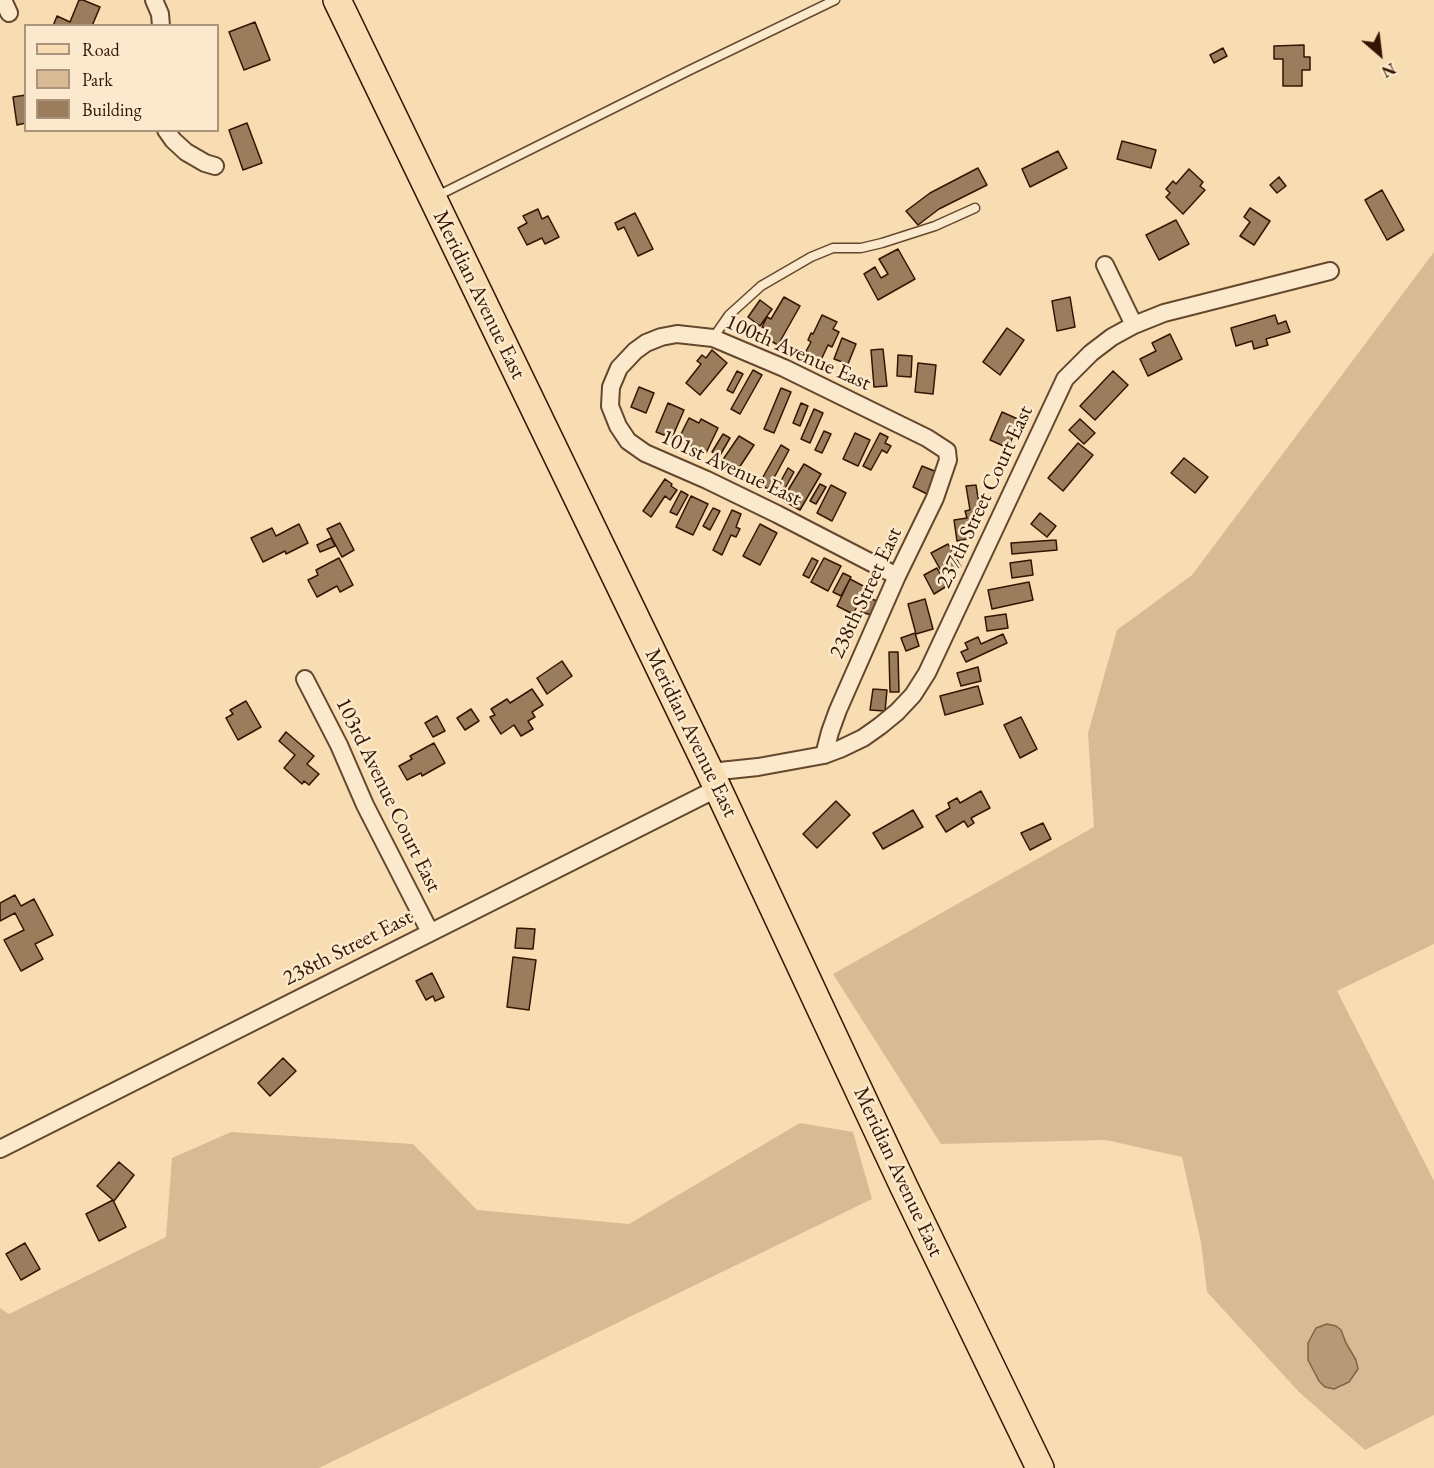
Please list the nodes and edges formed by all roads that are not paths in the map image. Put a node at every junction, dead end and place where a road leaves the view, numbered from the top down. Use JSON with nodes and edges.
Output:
{"nodes":[{"id":1,"x":154,"y":0,"type":"edge"},
{"id":2,"x":337,"y":0,"type":"edge"},
{"id":3,"x":835,"y":0,"type":"edge"},
{"id":4,"x":161,"y":24,"type":"edge"},
{"id":5,"x":167,"y":132,"type":"edge"},
{"id":6,"x":215,"y":166,"type":"dead end"},
{"id":7,"x":432,"y":198,"type":"junction"},
{"id":8,"x":975,"y":208,"type":"dead end"},
{"id":9,"x":1105,"y":265,"type":"dead end"},
{"id":10,"x":1330,"y":271,"type":"dead end"},
{"id":11,"x":1134,"y":325,"type":"junction"},
{"id":12,"x":713,"y":338,"type":"junction"},
{"id":13,"x":627,"y":358,"type":"joint"},
{"id":14,"x":947,"y":451,"type":"joint"},
{"id":15,"x":897,"y":576,"type":"junction"},
{"id":16,"x":305,"y":679,"type":"dead end"},
{"id":17,"x":824,"y":754,"type":"junction"},
{"id":18,"x":714,"y":780,"type":"junction"},
{"id":19,"x":430,"y":932,"type":"junction"},
{"id":20,"x":0,"y":1149,"type":"edge"},
{"id":21,"x":1040,"y":1468,"type":"edge"}],
"edges":[{"from":1,"to":4,"type":"street"},
{"from":2,"to":7,"type":"main road","name":"Meridian Avenue East"},
{"from":3,"to":7,"type":"lane"},
{"from":5,"to":6,"type":"street"},
{"from":7,"to":18,"type":"main road","name":"Meridian Avenue East"},
{"from":8,"to":12,"type":"lane"},
{"from":9,"to":11,"type":"street"},
{"from":10,"to":11,"type":"street","name":"237th Street Court East"},
{"from":11,"to":17,"type":"street","name":"237th Street Court East"},
{"from":12,"to":13,"type":"street","name":"100th Avenue East"},
{"from":12,"to":14,"type":"street","name":"100th Avenue East"},
{"from":13,"to":15,"type":"street","name":"101st Avenue East"},
{"from":14,"to":15,"type":"street","name":"238th Street East"},
{"from":15,"to":17,"type":"street","name":"238th Street East"},
{"from":16,"to":19,"type":"street","name":"103rd Avenue Court East"},
{"from":17,"to":18,"type":"street","name":"237th Street Court East"},
{"from":18,"to":19,"type":"street","name":"238th Street East"},
{"from":18,"to":21,"type":"main road","name":"Meridian Avenue East"},
{"from":19,"to":20,"type":"street","name":"238th Street East"}]}
